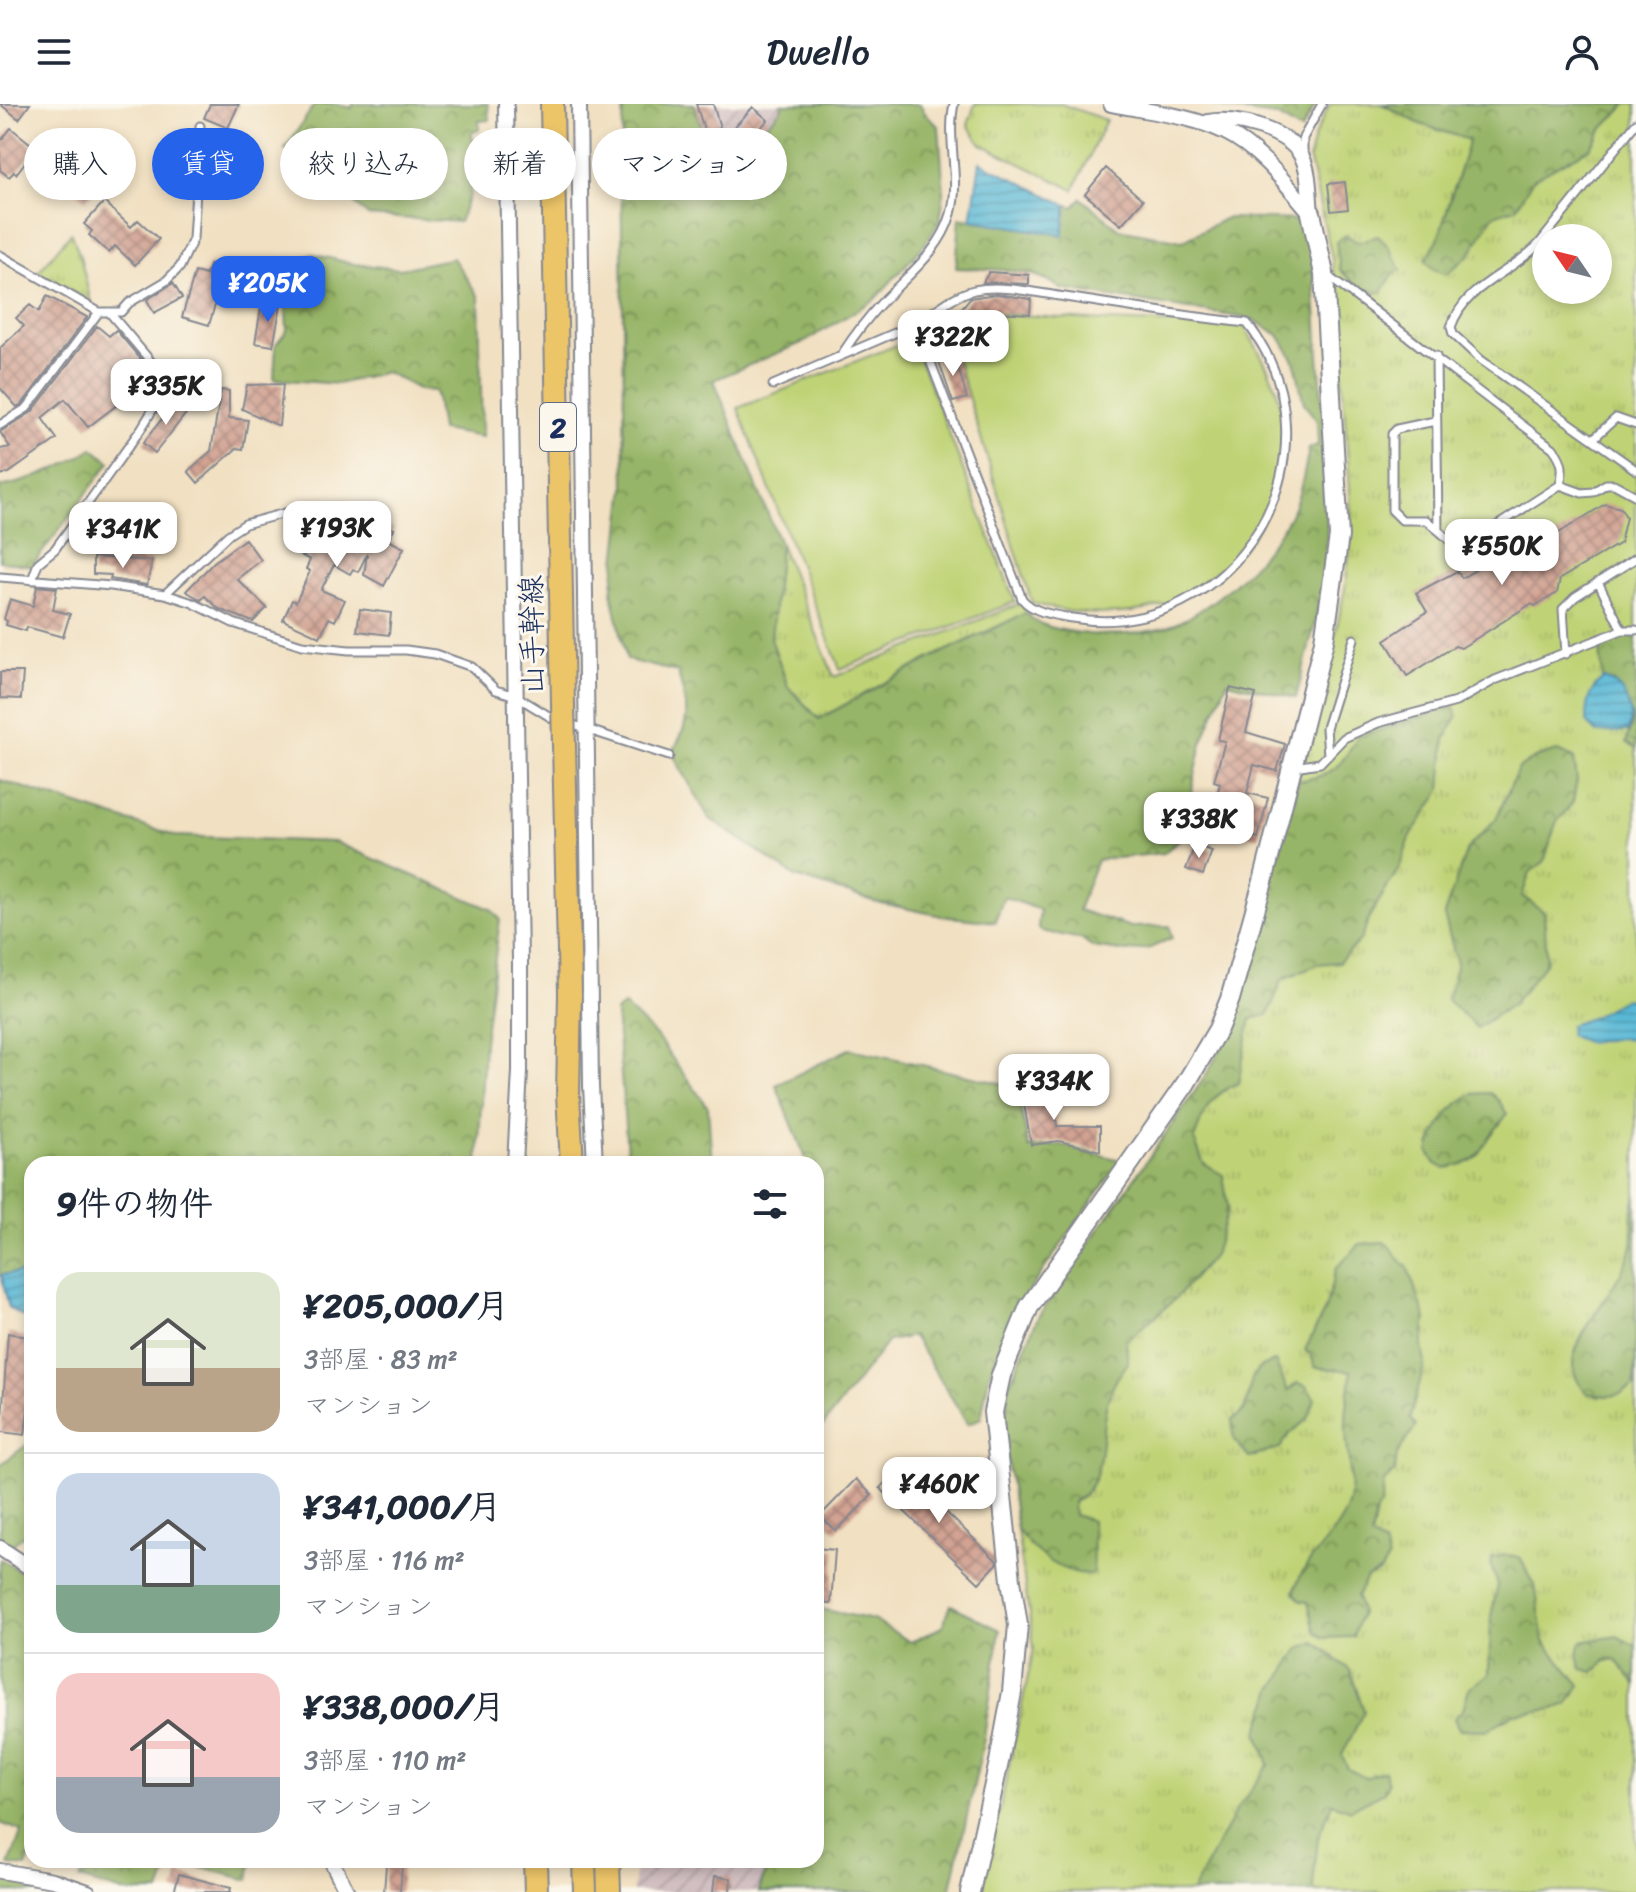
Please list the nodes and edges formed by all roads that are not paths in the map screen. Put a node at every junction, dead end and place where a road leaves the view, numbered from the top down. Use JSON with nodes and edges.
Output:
{"nodes":[{"id":1,"x":506,"y":104,"type":"edge"},
{"id":2,"x":551,"y":104,"type":"edge"},
{"id":3,"x":579,"y":104,"type":"edge"},
{"id":4,"x":954,"y":104,"type":"edge"},
{"id":5,"x":1111,"y":104,"type":"edge"},
{"id":6,"x":1322,"y":104,"type":"edge"},
{"id":7,"x":1204,"y":123,"type":"junction"},
{"id":8,"x":1636,"y":123,"type":"edge"},
{"id":9,"x":200,"y":126,"type":"dead end"},
{"id":10,"x":1303,"y":158,"type":"junction"},
{"id":11,"x":1311,"y":213,"type":"junction"},
{"id":12,"x":0,"y":255,"type":"edge"},
{"id":13,"x":1324,"y":274,"type":"junction"},
{"id":14,"x":99,"y":312,"type":"junction"},
{"id":15,"x":109,"y":312,"type":"junction"},
{"id":16,"x":928,"y":318,"type":"junction"},
{"id":17,"x":842,"y":354,"type":"junction"},
{"id":18,"x":1436,"y":356,"type":"junction"},
{"id":19,"x":773,"y":385,"type":"dead end"},
{"id":20,"x":1435,"y":421,"type":"junction"},
{"id":21,"x":0,"y":425,"type":"edge"},
{"id":22,"x":1636,"y":425,"type":"edge"},
{"id":23,"x":1593,"y":439,"type":"junction"},
{"id":24,"x":1636,"y":470,"type":"edge"},
{"id":25,"x":1560,"y":485,"type":"junction"},
{"id":26,"x":1636,"y":496,"type":"edge"},
{"id":27,"x":296,"y":510,"type":"dead end"},
{"id":28,"x":1438,"y":530,"type":"junction"},
{"id":29,"x":1636,"y":558,"type":"edge"},
{"id":30,"x":0,"y":577,"type":"edge"},
{"id":31,"x":32,"y":580,"type":"junction"},
{"id":32,"x":1598,"y":582,"type":"junction"},
{"id":33,"x":165,"y":594,"type":"junction"},
{"id":34,"x":1622,"y":630,"type":"junction"},
{"id":35,"x":1636,"y":630,"type":"edge"},
{"id":36,"x":1354,"y":639,"type":"dead end"},
{"id":37,"x":1566,"y":654,"type":"junction"},
{"id":38,"x":516,"y":696,"type":"junction"},
{"id":39,"x":587,"y":729,"type":"junction"},
{"id":40,"x":1328,"y":755,"type":"junction"},
{"id":41,"x":669,"y":756,"type":"dead end"},
{"id":42,"x":1292,"y":767,"type":"junction"},
{"id":43,"x":515,"y":1156,"type":"edge"},
{"id":44,"x":569,"y":1156,"type":"edge"},
{"id":45,"x":595,"y":1156,"type":"edge"},
{"id":46,"x":0,"y":1548,"type":"edge"},
{"id":47,"x":24,"y":1564,"type":"edge"},
{"id":48,"x":335,"y":1868,"type":"edge"},
{"id":49,"x":535,"y":1868,"type":"edge"},
{"id":50,"x":584,"y":1868,"type":"edge"},
{"id":51,"x":608,"y":1868,"type":"edge"},
{"id":52,"x":0,"y":1871,"type":"edge"},
{"id":53,"x":86,"y":1892,"type":"edge"},
{"id":54,"x":347,"y":1892,"type":"edge"},
{"id":55,"x":536,"y":1892,"type":"edge"},
{"id":56,"x":585,"y":1892,"type":"edge"},
{"id":57,"x":609,"y":1892,"type":"edge"},
{"id":58,"x":970,"y":1892,"type":"edge"}],
"edges":[{"from":1,"to":38,"type":"street"},
{"from":2,"to":44,"type":"main road","name":"山手幹線","number":"2","bridge":true},
{"from":3,"to":39,"type":"street"},
{"from":4,"to":17,"type":"lane"},
{"from":5,"to":7,"type":"street"},
{"from":6,"to":10,"type":"lane"},
{"from":7,"to":10,"type":"street"},
{"from":7,"to":11,"type":"street"},
{"from":8,"to":23,"type":"lane"},
{"from":9,"to":15,"type":"lane"},
{"from":10,"to":11,"type":"street"},
{"from":11,"to":13,"type":"street"},
{"from":12,"to":14,"type":"lane"},
{"from":13,"to":18,"type":"lane"},
{"from":13,"to":42,"type":"street"},
{"from":14,"to":15,"type":"lane"},
{"from":14,"to":21,"type":"lane"},
{"from":15,"to":31,"type":"lane"},
{"from":16,"to":16,"type":"lane"},
{"from":16,"to":17,"type":"lane"},
{"from":17,"to":19,"type":"lane"},
{"from":18,"to":20,"type":"lane"},
{"from":18,"to":25,"type":"lane"},
{"from":20,"to":28,"type":"lane"},
{"from":20,"to":28,"type":"lane"},
{"from":22,"to":23,"type":"lane"},
{"from":23,"to":24,"type":"lane"},
{"from":25,"to":26,"type":"lane"},
{"from":25,"to":28,"type":"lane"},
{"from":27,"to":33,"type":"lane"},
{"from":29,"to":32,"type":"lane"},
{"from":30,"to":31,"type":"lane"},
{"from":31,"to":33,"type":"lane"},
{"from":32,"to":34,"type":"lane"},
{"from":32,"to":37,"type":"lane"},
{"from":33,"to":38,"type":"lane"},
{"from":34,"to":35,"type":"lane"},
{"from":34,"to":37,"type":"lane"},
{"from":36,"to":40,"type":"lane"},
{"from":37,"to":40,"type":"lane"},
{"from":38,"to":39,"type":"lane"},
{"from":38,"to":43,"type":"street"},
{"from":39,"to":41,"type":"lane"},
{"from":39,"to":45,"type":"street"},
{"from":40,"to":42,"type":"lane"},
{"from":42,"to":58,"type":"street"},
{"from":46,"to":47,"type":"street"},
{"from":48,"to":54,"type":"street"},
{"from":49,"to":55,"type":"main road"},
{"from":50,"to":56,"type":"main road"},
{"from":51,"to":57,"type":"main road"},
{"from":52,"to":53,"type":"street"}]}
